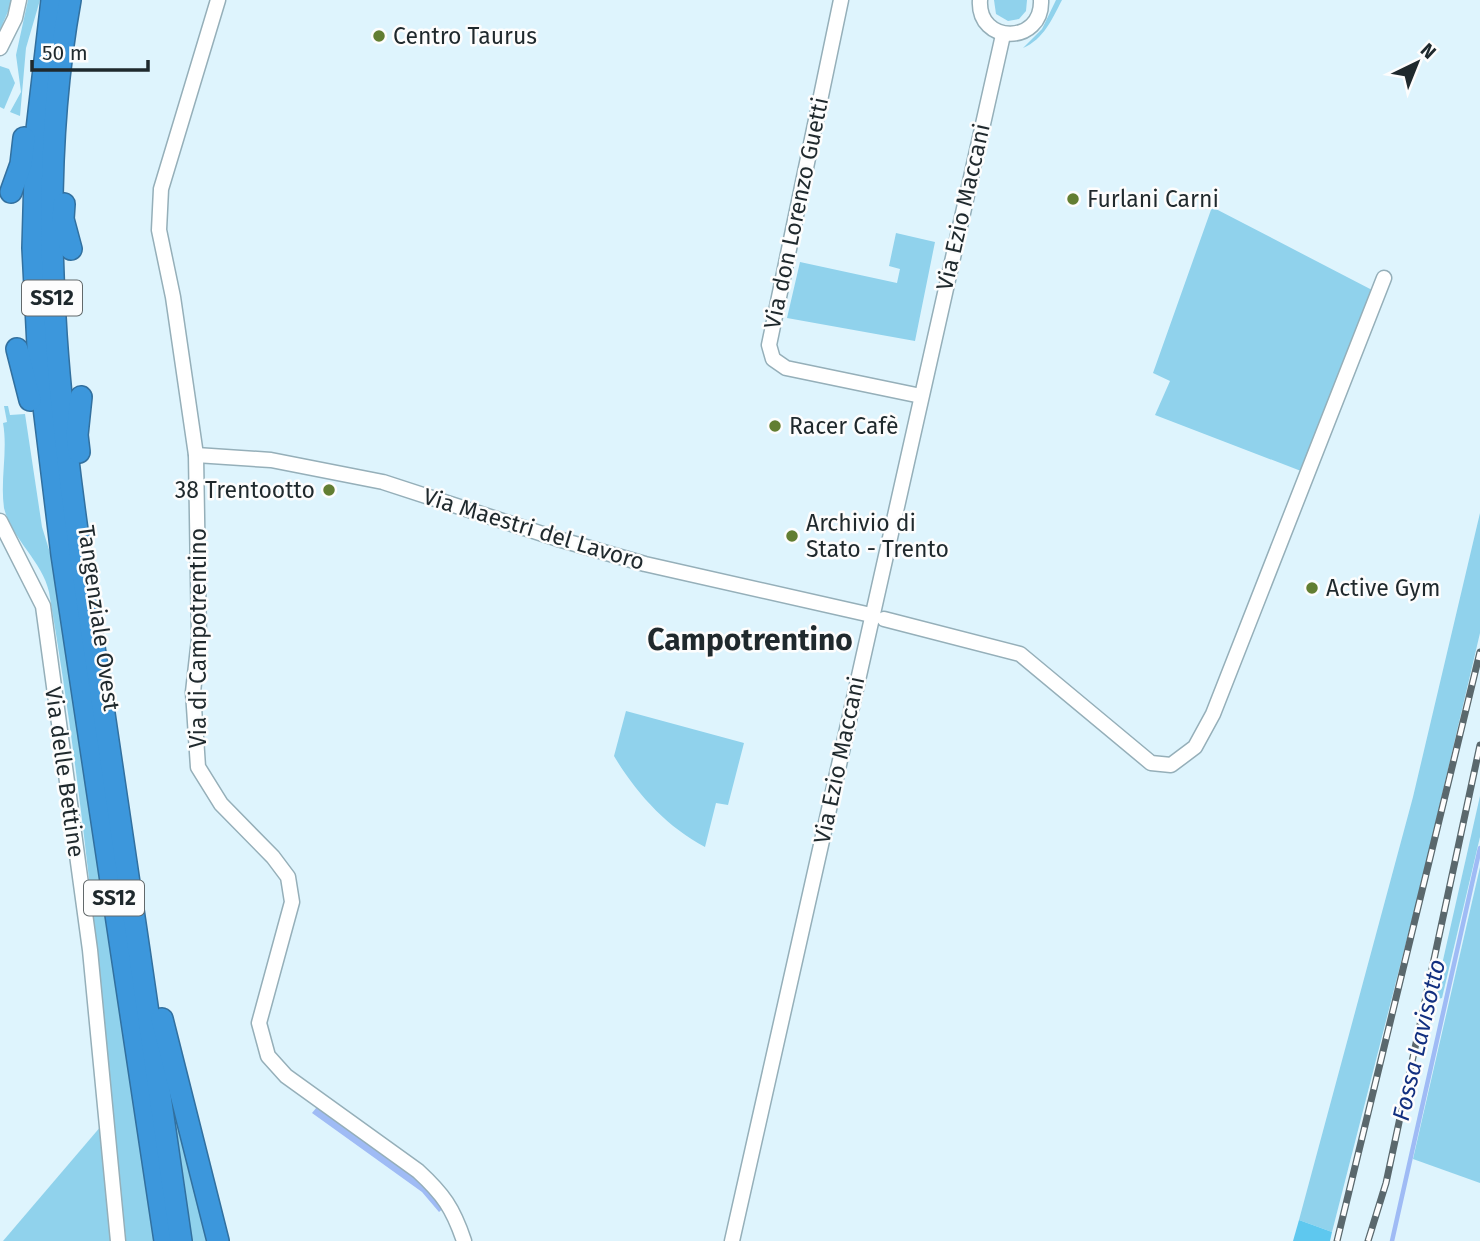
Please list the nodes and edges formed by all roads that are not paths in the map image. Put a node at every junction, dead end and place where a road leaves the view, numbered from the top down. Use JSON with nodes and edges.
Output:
{"nodes":[{"id":1,"x":19,"y":0,"type":"edge"},
{"id":2,"x":70,"y":0,"type":"edge"},
{"id":3,"x":218,"y":0,"type":"edge"},
{"id":4,"x":841,"y":0,"type":"edge"},
{"id":5,"x":1041,"y":0,"type":"edge"},
{"id":6,"x":977,"y":1,"type":"edge"},
{"id":7,"x":50,"y":9,"type":"edge"},
{"id":8,"x":1003,"y":34,"type":"junction"},
{"id":9,"x":62,"y":42,"type":"junction"},
{"id":10,"x":0,"y":48,"type":"edge"},
{"id":11,"x":11,"y":191,"type":"dead end"},
{"id":12,"x":71,"y":249,"type":"dead end"},
{"id":13,"x":1384,"y":278,"type":"dead end"},
{"id":14,"x":17,"y":349,"type":"dead end"},
{"id":15,"x":921,"y":396,"type":"junction"},
{"id":16,"x":81,"y":397,"type":"dead end"},
{"id":17,"x":196,"y":455,"type":"junction"},
{"id":18,"x":0,"y":521,"type":"edge"},
{"id":19,"x":71,"y":554,"type":"junction"},
{"id":20,"x":877,"y":617,"type":"junction"},
{"id":21,"x":127,"y":864,"type":"junction"},
{"id":22,"x":118,"y":1241,"type":"edge"},
{"id":23,"x":165,"y":1241,"type":"edge"},
{"id":24,"x":181,"y":1241,"type":"edge"},
{"id":25,"x":218,"y":1241,"type":"edge"},
{"id":26,"x":464,"y":1241,"type":"edge"},
{"id":27,"x":732,"y":1241,"type":"edge"}],
"edges":[{"from":1,"to":10,"type":"street"},
{"from":2,"to":9,"type":"highway","name":"Tangenziale Ovest","number":"SS12"},
{"from":3,"to":17,"type":"street","name":"Via di Campotrentino"},
{"from":4,"to":15,"type":"street","name":"Via don Lorenzo Guetti"},
{"from":5,"to":8,"type":"street"},
{"from":6,"to":8,"type":"street"},
{"from":7,"to":11,"type":"highway"},
{"from":7,"to":19,"type":"highway","name":"Tangenziale Ovest","number":"SS12"},
{"from":8,"to":15,"type":"street","name":"Via Ezio Maccani"},
{"from":9,"to":12,"type":"highway"},
{"from":9,"to":19,"type":"highway","name":"Tangenziale Ovest","number":"SS12"},
{"from":13,"to":20,"type":"street"},
{"from":14,"to":19,"type":"highway"},
{"from":15,"to":20,"type":"street","name":"Via Ezio Maccani"},
{"from":16,"to":19,"type":"highway"},
{"from":17,"to":20,"type":"street","name":"Via Maestri del Lavoro"},
{"from":17,"to":26,"type":"street","name":"Via di Campotrentino"},
{"from":18,"to":22,"type":"street","name":"Via delle Bettine"},
{"from":19,"to":21,"type":"highway","name":"Tangenziale Ovest","number":"SS12"},
{"from":19,"to":23,"type":"highway","name":"Tangenziale Ovest","number":"SS12"},
{"from":20,"to":27,"type":"street","name":"Via Ezio Maccani"},
{"from":21,"to":24,"type":"highway","name":"Tangenziale Ovest","number":"SS12"},
{"from":21,"to":25,"type":"highway"}]}
